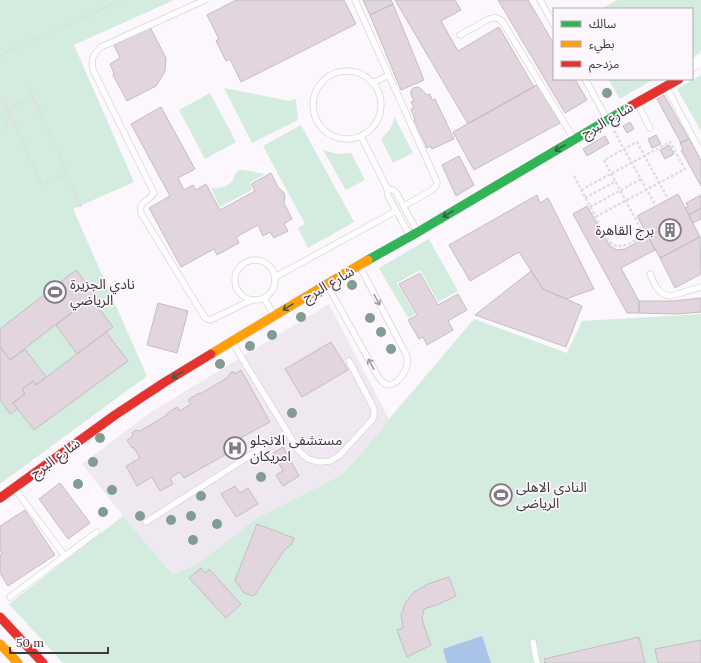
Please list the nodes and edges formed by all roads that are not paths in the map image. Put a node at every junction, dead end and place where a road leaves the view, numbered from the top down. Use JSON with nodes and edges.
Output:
{"nodes":[{"id":1,"x":205,"y":0,"type":"edge"},
{"id":2,"x":355,"y":0,"type":"edge"},
{"id":3,"x":540,"y":0,"type":"edge"},
{"id":4,"x":553,"y":23,"type":"edge"},
{"id":5,"x":460,"y":35,"type":"dead end"},
{"id":6,"x":701,"y":59,"type":"edge"},
{"id":7,"x":693,"y":65,"type":"edge"},
{"id":8,"x":389,"y":75,"type":"junction"},
{"id":9,"x":586,"y":80,"type":"edge"},
{"id":10,"x":674,"y":80,"type":"edge"},
{"id":11,"x":677,"y":80,"type":"edge"},
{"id":12,"x":372,"y":83,"type":"junction"},
{"id":13,"x":666,"y":86,"type":"junction"},
{"id":14,"x":636,"y":103,"type":"junction"},
{"id":15,"x":608,"y":120,"type":"junction"},
{"id":16,"x":650,"y":128,"type":"dead end"},
{"id":17,"x":362,"y":136,"type":"junction"},
{"id":18,"x":574,"y":139,"type":"junction"},
{"id":19,"x":701,"y":153,"type":"edge"},
{"id":20,"x":387,"y":188,"type":"junction"},
{"id":21,"x":404,"y":206,"type":"junction"},
{"id":22,"x":396,"y":211,"type":"junction"},
{"id":23,"x":414,"y":234,"type":"junction"},
{"id":24,"x":359,"y":265,"type":"junction"},
{"id":25,"x":650,"y":274,"type":"dead end"},
{"id":26,"x":275,"y":277,"type":"junction"},
{"id":27,"x":327,"y":284,"type":"junction"},
{"id":28,"x":701,"y":287,"type":"edge"},
{"id":29,"x":264,"y":298,"type":"junction"},
{"id":30,"x":252,"y":300,"type":"junction"},
{"id":31,"x":274,"y":316,"type":"junction"},
{"id":32,"x":232,"y":341,"type":"junction"},
{"id":33,"x":349,"y":361,"type":"dead end"},
{"id":34,"x":287,"y":432,"type":"junction"},
{"id":35,"x":15,"y":488,"type":"junction"},
{"id":36,"x":0,"y":498,"type":"edge"},
{"id":37,"x":146,"y":522,"type":"dead end"},
{"id":38,"x":97,"y":532,"type":"dead end"},
{"id":39,"x":65,"y":556,"type":"junction"},
{"id":40,"x":10,"y":597,"type":"dead end"},
{"id":41,"x":0,"y":617,"type":"edge"},
{"id":42,"x":533,"y":642,"type":"dead end"},
{"id":43,"x":0,"y":644,"type":"edge"},
{"id":44,"x":18,"y":663,"type":"edge"},
{"id":45,"x":43,"y":663,"type":"edge"},
{"id":46,"x":537,"y":663,"type":"edge"}],
"edges":[{"from":1,"to":30,"type":"lane"},
{"from":2,"to":8,"type":"lane"},
{"from":3,"to":4,"type":"lane"},
{"from":5,"to":18,"type":"lane"},
{"from":6,"to":7,"type":"street"},
{"from":8,"to":12,"type":"lane"},
{"from":8,"to":21,"type":"lane"},
{"from":9,"to":15,"type":"lane"},
{"from":10,"to":13,"type":"street","name":"شارع البرج"},
{"from":11,"to":13,"type":"street","name":"شارع البرج"},
{"from":12,"to":17,"type":"lane"},
{"from":12,"to":17,"type":"lane"},
{"from":13,"to":14,"type":"street","name":"شارع البرج"},
{"from":13,"to":19,"type":"lane"},
{"from":14,"to":15,"type":"street","name":"شارع البرج"},
{"from":14,"to":16,"type":"lane"},
{"from":15,"to":18,"type":"street","name":"شارع البرج"},
{"from":17,"to":20,"type":"lane"},
{"from":18,"to":23,"type":"street","name":"شارع البرج","one_way":true},
{"from":20,"to":21,"type":"lane"},
{"from":20,"to":22,"type":"lane"},
{"from":21,"to":23,"type":"lane"},
{"from":22,"to":23,"type":"lane"},
{"from":22,"to":26,"type":"lane"},
{"from":23,"to":24,"type":"street","name":"شارع البرج"},
{"from":24,"to":27,"type":"street","name":"شارع البرج"},
{"from":24,"to":27,"type":"lane","one_way":true},
{"from":25,"to":28,"type":"lane"},
{"from":26,"to":29,"type":"lane"},
{"from":26,"to":30,"type":"lane"},
{"from":27,"to":31,"type":"street","name":"شارع البرج","one_way":true},
{"from":29,"to":30,"type":"lane"},
{"from":29,"to":31,"type":"lane"},
{"from":31,"to":32,"type":"street","name":"شارع البرج"},
{"from":32,"to":34,"type":"lane"},
{"from":32,"to":35,"type":"street","name":"شارع البرج","one_way":true},
{"from":33,"to":34,"type":"lane"},
{"from":34,"to":37,"type":"lane"},
{"from":35,"to":36,"type":"street","name":"شارع البرج"},
{"from":35,"to":39,"type":"lane"},
{"from":38,"to":39,"type":"lane"},
{"from":39,"to":40,"type":"lane"},
{"from":41,"to":45,"type":"street"},
{"from":42,"to":46,"type":"lane"},
{"from":43,"to":44,"type":"street"}]}
